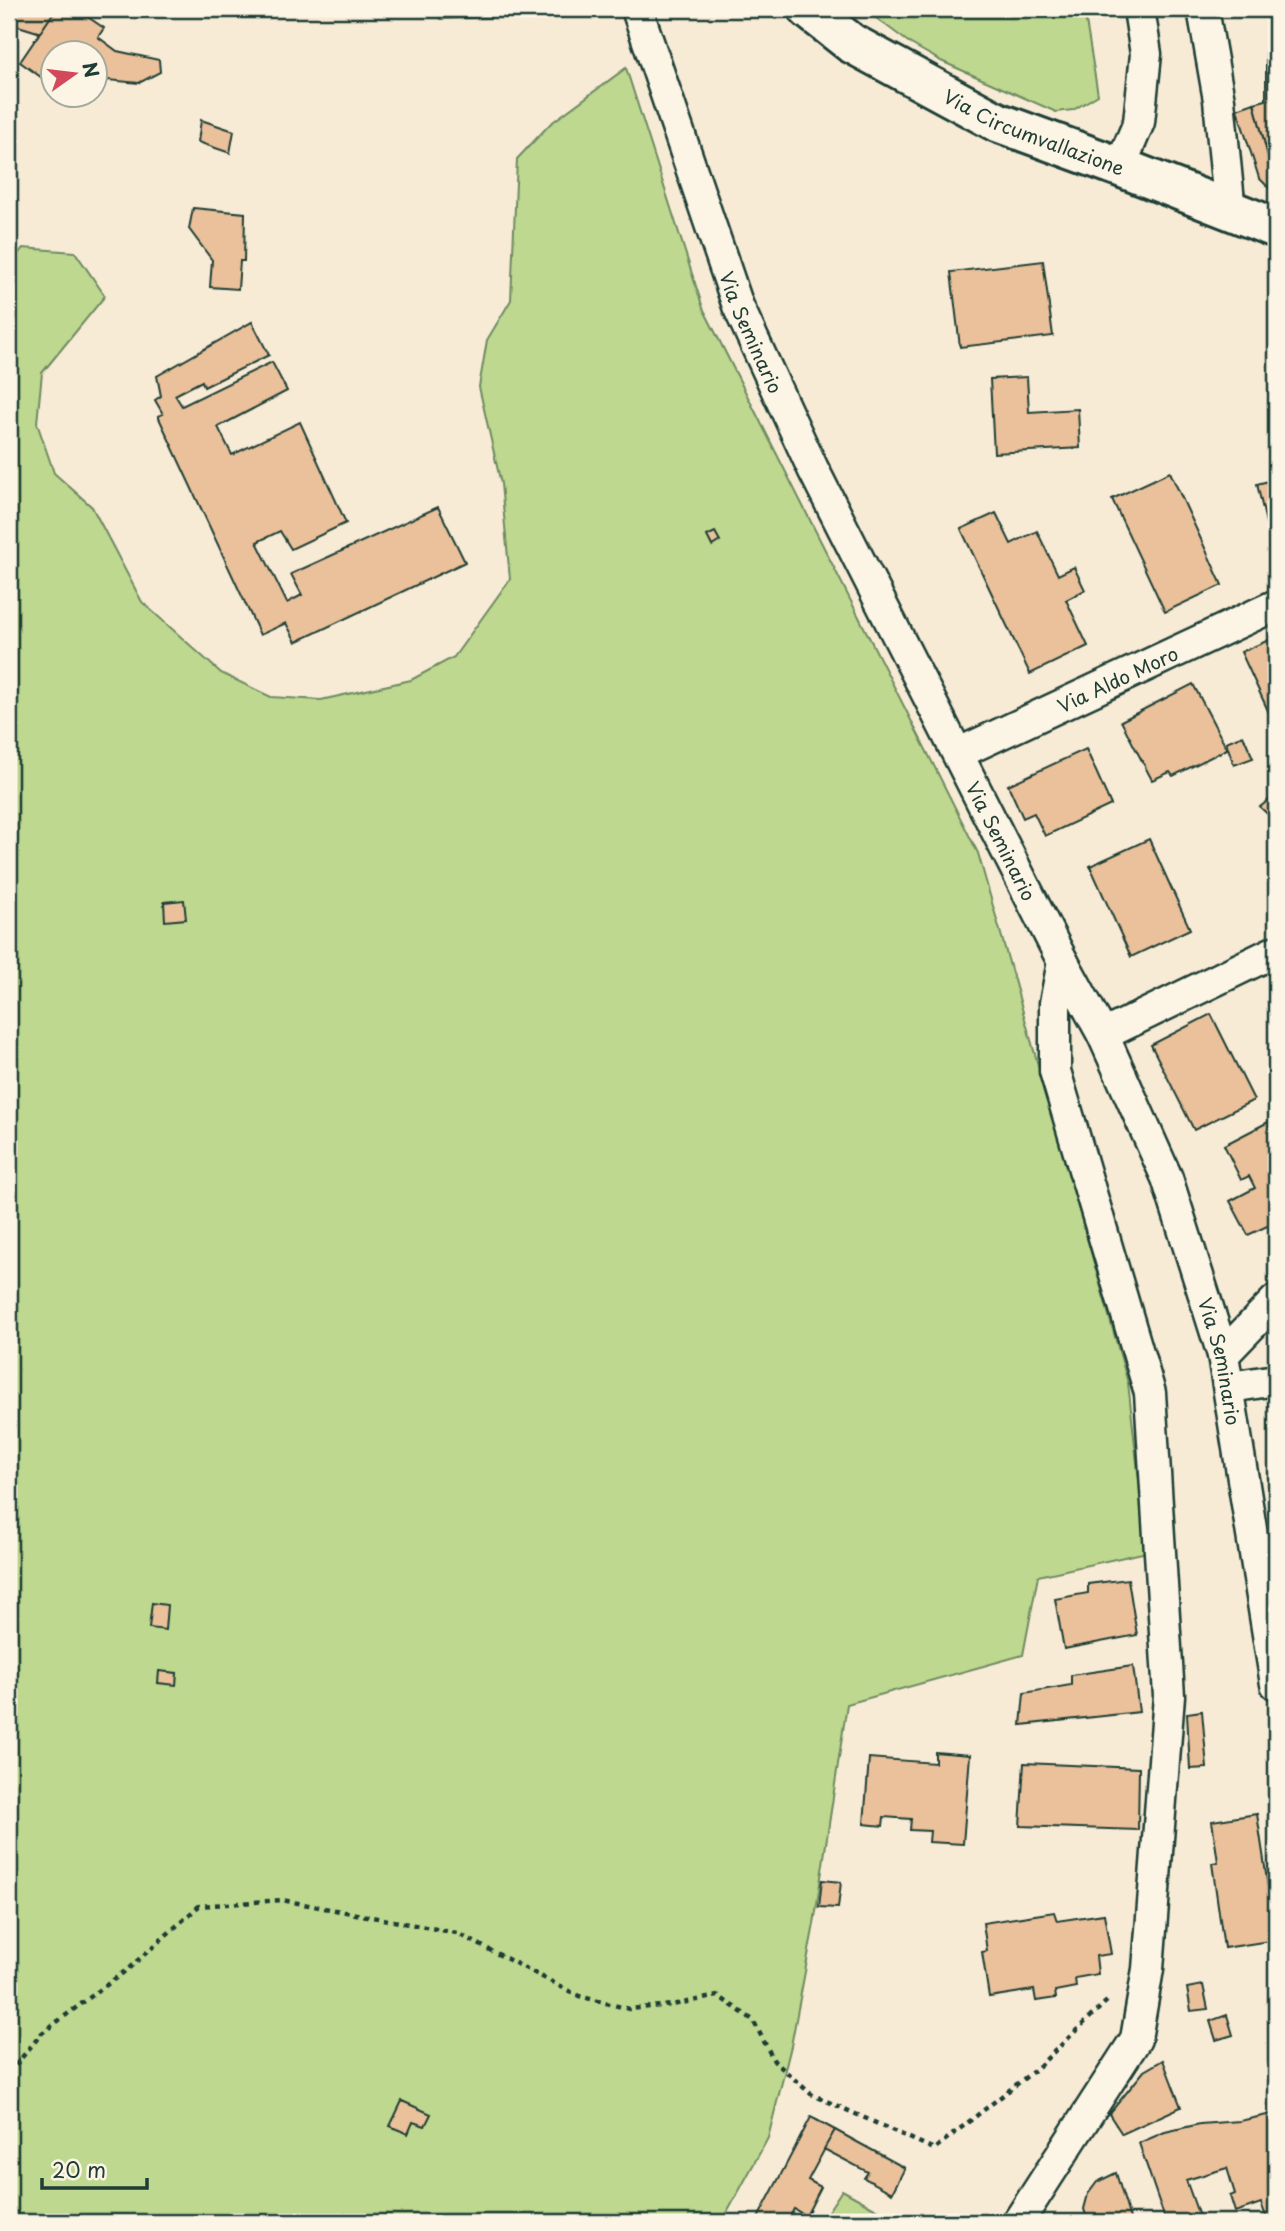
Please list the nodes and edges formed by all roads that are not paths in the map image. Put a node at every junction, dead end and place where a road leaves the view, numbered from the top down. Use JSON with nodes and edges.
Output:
{"nodes":[{"id":1,"x":808,"y":9,"type":"edge"},
{"id":2,"x":1139,"y":9,"type":"edge"},
{"id":3,"x":1203,"y":9,"type":"edge"},
{"id":4,"x":642,"y":14,"type":"edge"},
{"id":5,"x":1120,"y":167,"type":"junction"},
{"id":6,"x":1230,"y":212,"type":"junction"},
{"id":7,"x":1276,"y":228,"type":"edge"},
{"id":8,"x":1276,"y":605,"type":"edge"},
{"id":9,"x":959,"y":753,"type":"junction"},
{"id":10,"x":1276,"y":951,"type":"edge"},
{"id":11,"x":1063,"y":962,"type":"junction"},
{"id":12,"x":1103,"y":1035,"type":"junction"},
{"id":13,"x":1276,"y":1300,"type":"edge"},
{"id":14,"x":1223,"y":1355,"type":"junction"},
{"id":15,"x":1276,"y":1380,"type":"edge"},
{"id":16,"x":1230,"y":1388,"type":"junction"},
{"id":17,"x":1276,"y":1684,"type":"edge"},
{"id":18,"x":1018,"y":2222,"type":"edge"}],
"edges":[{"from":1,"to":5,"type":"street","name":"Via Circumvallazione"},
{"from":2,"to":5,"type":"street"},
{"from":3,"to":6,"type":"street"},
{"from":4,"to":9,"type":"street","name":"Via Seminario"},
{"from":5,"to":6,"type":"street","name":"Via Circumvallazione"},
{"from":6,"to":7,"type":"street","name":"Via Circumvallazione"},
{"from":8,"to":9,"type":"street","name":"Via Aldo Moro"},
{"from":9,"to":11,"type":"street","name":"Via Seminario"},
{"from":10,"to":12,"type":"street"},
{"from":11,"to":12,"type":"street","name":"Via Seminario"},
{"from":11,"to":18,"type":"street"},
{"from":12,"to":14,"type":"street","name":"Via Seminario"},
{"from":13,"to":14,"type":"street"},
{"from":14,"to":16,"type":"street","name":"Via Seminario"},
{"from":15,"to":16,"type":"street"},
{"from":16,"to":17,"type":"street","name":"Via Seminario"}]}
